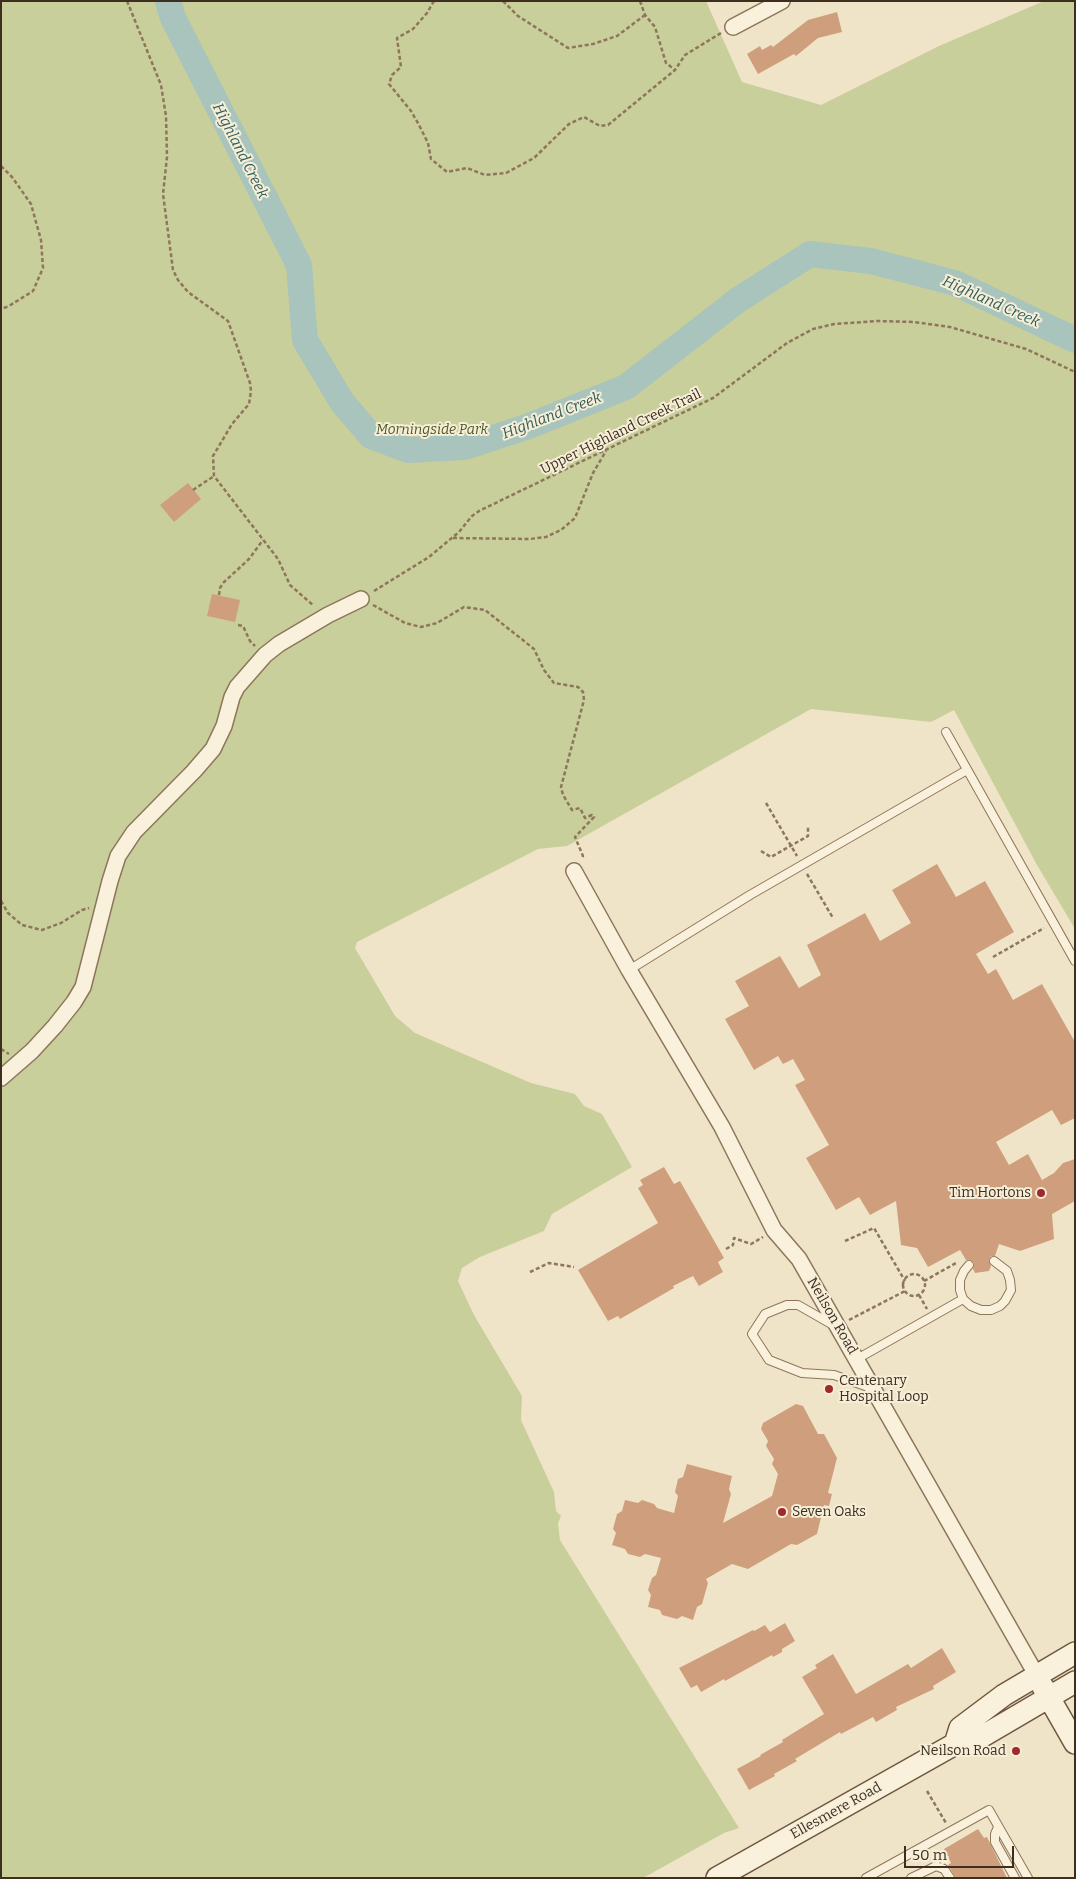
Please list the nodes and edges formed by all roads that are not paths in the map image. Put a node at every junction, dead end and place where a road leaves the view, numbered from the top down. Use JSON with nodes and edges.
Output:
{"nodes":[{"id":1,"x":782,"y":1,"type":"edge"},
{"id":2,"x":733,"y":27,"type":"road end"},
{"id":3,"x":361,"y":599,"type":"road end"},
{"id":4,"x":946,"y":732,"type":"dead end"},
{"id":5,"x":967,"y":770,"type":"junction"},
{"id":6,"x":574,"y":871,"type":"road end"},
{"id":7,"x":1075,"y":961,"type":"edge"},
{"id":8,"x":629,"y":970,"type":"junction"},
{"id":9,"x":1,"y":1078,"type":"edge"},
{"id":10,"x":994,"y":1260,"type":"dead end"},
{"id":11,"x":968,"y":1266,"type":"road end"},
{"id":12,"x":963,"y":1298,"type":"junction"},
{"id":13,"x":838,"y":1327,"type":"junction"},
{"id":14,"x":857,"y":1359,"type":"junction"},
{"id":15,"x":874,"y":1389,"type":"junction"},
{"id":16,"x":1075,"y":1653,"type":"edge"},
{"id":17,"x":1037,"y":1676,"type":"junction"},
{"id":18,"x":1075,"y":1682,"type":"edge"},
{"id":19,"x":1049,"y":1698,"type":"junction"},
{"id":20,"x":1075,"y":1743,"type":"edge"},
{"id":21,"x":955,"y":1744,"type":"junction"},
{"id":22,"x":998,"y":1827,"type":"junction"},
{"id":23,"x":717,"y":1878,"type":"edge"},
{"id":24,"x":866,"y":1878,"type":"edge"},
{"id":25,"x":911,"y":1878,"type":"edge"},
{"id":26,"x":950,"y":1878,"type":"edge"},
{"id":27,"x":1015,"y":1878,"type":"edge"},
{"id":28,"x":1028,"y":1878,"type":"edge"}],
"edges":[{"from":1,"to":2,"type":"street"},
{"from":3,"to":9,"type":"street"},
{"from":4,"to":5,"type":"lane"},
{"from":5,"to":7,"type":"lane"},
{"from":5,"to":8,"type":"lane"},
{"from":6,"to":8,"type":"street","name":"Neilson Road"},
{"from":8,"to":13,"type":"street","name":"Neilson Road"},
{"from":10,"to":12,"type":"lane"},
{"from":11,"to":12,"type":"lane"},
{"from":12,"to":14,"type":"lane"},
{"from":13,"to":14,"type":"street","name":"Neilson Road"},
{"from":13,"to":15,"type":"lane"},
{"from":14,"to":15,"type":"street","name":"Neilson Road"},
{"from":15,"to":17,"type":"street","name":"Neilson Road"},
{"from":16,"to":17,"type":"main road"},
{"from":17,"to":19,"type":"main road","name":"Neilson Road"},
{"from":17,"to":21,"type":"main road"},
{"from":18,"to":19,"type":"main road","name":"Ellesmere Road"},
{"from":19,"to":20,"type":"main road","name":"Neilson Road"},
{"from":19,"to":21,"type":"main road","name":"Ellesmere Road"},
{"from":21,"to":23,"type":"main road","name":"Ellesmere Road"},
{"from":22,"to":24,"type":"lane"},
{"from":22,"to":27,"type":"lane"},
{"from":22,"to":28,"type":"lane"},
{"from":25,"to":26,"type":"lane"}]}
